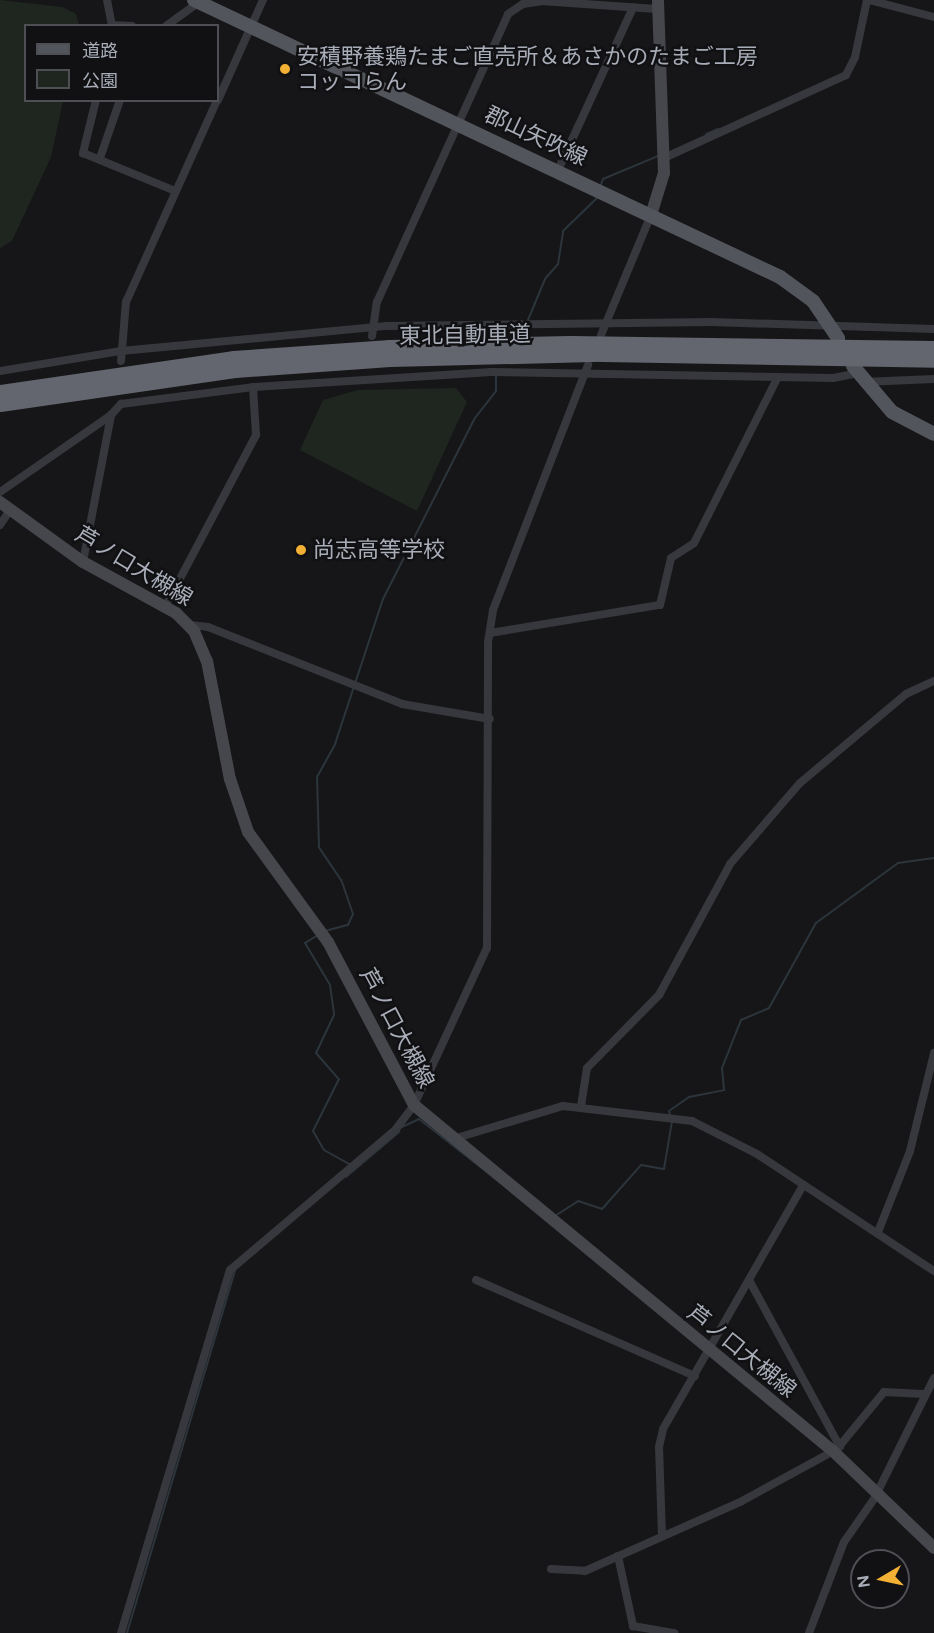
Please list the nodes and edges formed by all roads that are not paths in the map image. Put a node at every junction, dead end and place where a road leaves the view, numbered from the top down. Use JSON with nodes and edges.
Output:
{"nodes":[{"id":1,"x":107,"y":0,"type":"edge"},
{"id":2,"x":263,"y":0,"type":"edge"},
{"id":3,"x":868,"y":0,"type":"edge"},
{"id":4,"x":197,"y":1,"type":"edge"},
{"id":5,"x":657,"y":5,"type":"edge"},
{"id":6,"x":633,"y":8,"type":"junction"},
{"id":7,"x":934,"y":17,"type":"edge"},
{"id":8,"x":112,"y":24,"type":"edge"},
{"id":9,"x":168,"y":24,"type":"edge"},
{"id":10,"x":250,"y":29,"type":"junction"},
{"id":11,"x":219,"y":96,"type":"edge"},
{"id":12,"x":95,"y":102,"type":"edge"},
{"id":13,"x":119,"y":102,"type":"edge"},
{"id":14,"x":216,"y":102,"type":"edge"},
{"id":15,"x":458,"y":123,"type":"junction"},
{"id":16,"x":100,"y":158,"type":"junction"},
{"id":17,"x":664,"y":158,"type":"junction"},
{"id":18,"x":558,"y":170,"type":"junction"},
{"id":19,"x":175,"y":190,"type":"junction"},
{"id":20,"x":651,"y":215,"type":"junction"},
{"id":21,"x":605,"y":323,"type":"junction"},
{"id":22,"x":830,"y":324,"type":"junction"},
{"id":23,"x":934,"y":328,"type":"edge"},
{"id":24,"x":372,"y":331,"type":"junction"},
{"id":25,"x":601,"y":335,"type":"dead end"},
{"id":26,"x":838,"y":338,"type":"dead end"},
{"id":27,"x":934,"y":348,"type":"edge"},
{"id":28,"x":121,"y":351,"type":"junction"},
{"id":29,"x":934,"y":360,"type":"edge"},
{"id":30,"x":121,"y":362,"type":"dead end"},
{"id":31,"x":586,"y":369,"type":"junction"},
{"id":32,"x":369,"y":370,"type":"dead end"},
{"id":33,"x":0,"y":371,"type":"edge"},
{"id":34,"x":858,"y":374,"type":"junction"},
{"id":35,"x":778,"y":377,"type":"junction"},
{"id":36,"x":934,"y":379,"type":"edge"},
{"id":37,"x":369,"y":381,"type":"junction"},
{"id":38,"x":253,"y":387,"type":"junction"},
{"id":39,"x":0,"y":392,"type":"edge"},
{"id":40,"x":121,"y":393,"type":"dead end"},
{"id":41,"x":0,"y":404,"type":"edge"},
{"id":42,"x":121,"y":404,"type":"junction"},
{"id":43,"x":111,"y":415,"type":"junction"},
{"id":44,"x":934,"y":435,"type":"edge"},
{"id":45,"x":0,"y":492,"type":"edge"},
{"id":46,"x":5,"y":506,"type":"edge"},
{"id":47,"x":0,"y":525,"type":"edge"},
{"id":48,"x":83,"y":562,"type":"junction"},
{"id":49,"x":165,"y":607,"type":"junction"},
{"id":50,"x":190,"y":625,"type":"junction"},
{"id":51,"x":490,"y":633,"type":"junction"},
{"id":52,"x":934,"y":681,"type":"edge"},
{"id":53,"x":489,"y":719,"type":"junction"},
{"id":54,"x":934,"y":1053,"type":"edge"},
{"id":55,"x":414,"y":1105,"type":"junction"},
{"id":56,"x":581,"y":1106,"type":"junction"},
{"id":57,"x":452,"y":1139,"type":"junction"},
{"id":58,"x":803,"y":1186,"type":"junction"},
{"id":59,"x":878,"y":1232,"type":"junction"},
{"id":60,"x":934,"y":1271,"type":"edge"},
{"id":61,"x":476,"y":1280,"type":"dead end"},
{"id":62,"x":749,"y":1280,"type":"junction"},
{"id":63,"x":710,"y":1353,"type":"junction"},
{"id":64,"x":695,"y":1376,"type":"junction"},
{"id":65,"x":934,"y":1378,"type":"edge"},
{"id":66,"x":923,"y":1394,"type":"junction"},
{"id":67,"x":836,"y":1449,"type":"junction"},
{"id":68,"x":877,"y":1492,"type":"junction"},
{"id":69,"x":662,"y":1536,"type":"junction"},
{"id":70,"x":934,"y":1548,"type":"edge"},
{"id":71,"x":618,"y":1556,"type":"junction"},
{"id":72,"x":551,"y":1569,"type":"dead end"},
{"id":73,"x":121,"y":1633,"type":"edge"},
{"id":74,"x":674,"y":1633,"type":"edge"},
{"id":75,"x":809,"y":1633,"type":"edge"}],
"edges":[{"from":1,"to":8,"type":"street"},
{"from":2,"to":10,"type":"street"},
{"from":3,"to":7,"type":"street"},
{"from":3,"to":17,"type":"street"},
{"from":4,"to":9,"type":"street"},
{"from":4,"to":10,"type":"main road","name":"郡山矢吹線"},
{"from":5,"to":6,"type":"street"},
{"from":5,"to":17,"type":"main road"},
{"from":6,"to":15,"type":"street"},
{"from":6,"to":18,"type":"street"},
{"from":10,"to":11,"type":"street"},
{"from":10,"to":15,"type":"main road","name":"郡山矢吹線"},
{"from":12,"to":16,"type":"street"},
{"from":13,"to":16,"type":"street"},
{"from":14,"to":19,"type":"street"},
{"from":15,"to":18,"type":"main road","name":"郡山矢吹線"},
{"from":15,"to":24,"type":"street"},
{"from":16,"to":19,"type":"street"},
{"from":17,"to":20,"type":"main road"},
{"from":18,"to":20,"type":"main road","name":"郡山矢吹線"},
{"from":19,"to":28,"type":"street"},
{"from":20,"to":21,"type":"street"},
{"from":20,"to":22,"type":"main road","name":"郡山矢吹線"},
{"from":21,"to":22,"type":"street"},
{"from":21,"to":24,"type":"street"},
{"from":21,"to":25,"type":"street"},
{"from":22,"to":23,"type":"street"},
{"from":22,"to":26,"type":"main road","name":"郡山矢吹線"},
{"from":24,"to":28,"type":"street"},
{"from":27,"to":39,"type":"highway","name":"東北自動車道"},
{"from":28,"to":30,"type":"street"},
{"from":28,"to":33,"type":"street"},
{"from":29,"to":41,"type":"highway","name":"東北自動車道"},
{"from":31,"to":35,"type":"street"},
{"from":31,"to":37,"type":"street"},
{"from":31,"to":51,"type":"street"},
{"from":32,"to":37,"type":"street"},
{"from":34,"to":35,"type":"street"},
{"from":34,"to":36,"type":"street"},
{"from":34,"to":44,"type":"main road"},
{"from":35,"to":51,"type":"street"},
{"from":37,"to":38,"type":"street"},
{"from":38,"to":42,"type":"street"},
{"from":38,"to":49,"type":"street"},
{"from":40,"to":42,"type":"street"},
{"from":42,"to":43,"type":"street"},
{"from":43,"to":45,"type":"street"},
{"from":43,"to":48,"type":"street"},
{"from":46,"to":47,"type":"street"},
{"from":46,"to":48,"type":"main road","name":"芦ノ口大槻線"},
{"from":48,"to":49,"type":"main road","name":"芦ノ口大槻線"},
{"from":49,"to":50,"type":"main road","name":"芦ノ口大槻線"},
{"from":50,"to":53,"type":"street"},
{"from":50,"to":55,"type":"main road","name":"芦ノ口大槻線"},
{"from":51,"to":53,"type":"street"},
{"from":52,"to":56,"type":"street"},
{"from":53,"to":55,"type":"street"},
{"from":54,"to":59,"type":"street"},
{"from":55,"to":57,"type":"main road","name":"芦ノ口大槻線"},
{"from":55,"to":73,"type":"street"},
{"from":56,"to":57,"type":"street"},
{"from":56,"to":58,"type":"street"},
{"from":57,"to":63,"type":"main road","name":"芦ノ口大槻線"},
{"from":58,"to":59,"type":"street"},
{"from":58,"to":62,"type":"street"},
{"from":59,"to":60,"type":"street"},
{"from":61,"to":64,"type":"street"},
{"from":62,"to":63,"type":"street"},
{"from":62,"to":67,"type":"street"},
{"from":63,"to":64,"type":"street"},
{"from":63,"to":67,"type":"main road","name":"芦ノ口大槻線"},
{"from":64,"to":69,"type":"street"},
{"from":65,"to":66,"type":"street"},
{"from":66,"to":67,"type":"street"},
{"from":66,"to":68,"type":"street"},
{"from":67,"to":68,"type":"main road","name":"芦ノ口大槻線"},
{"from":67,"to":69,"type":"street"},
{"from":68,"to":70,"type":"main road","name":"芦ノ口大槻線"},
{"from":68,"to":75,"type":"street"},
{"from":69,"to":71,"type":"street"},
{"from":71,"to":72,"type":"street"},
{"from":71,"to":74,"type":"street"}]}
